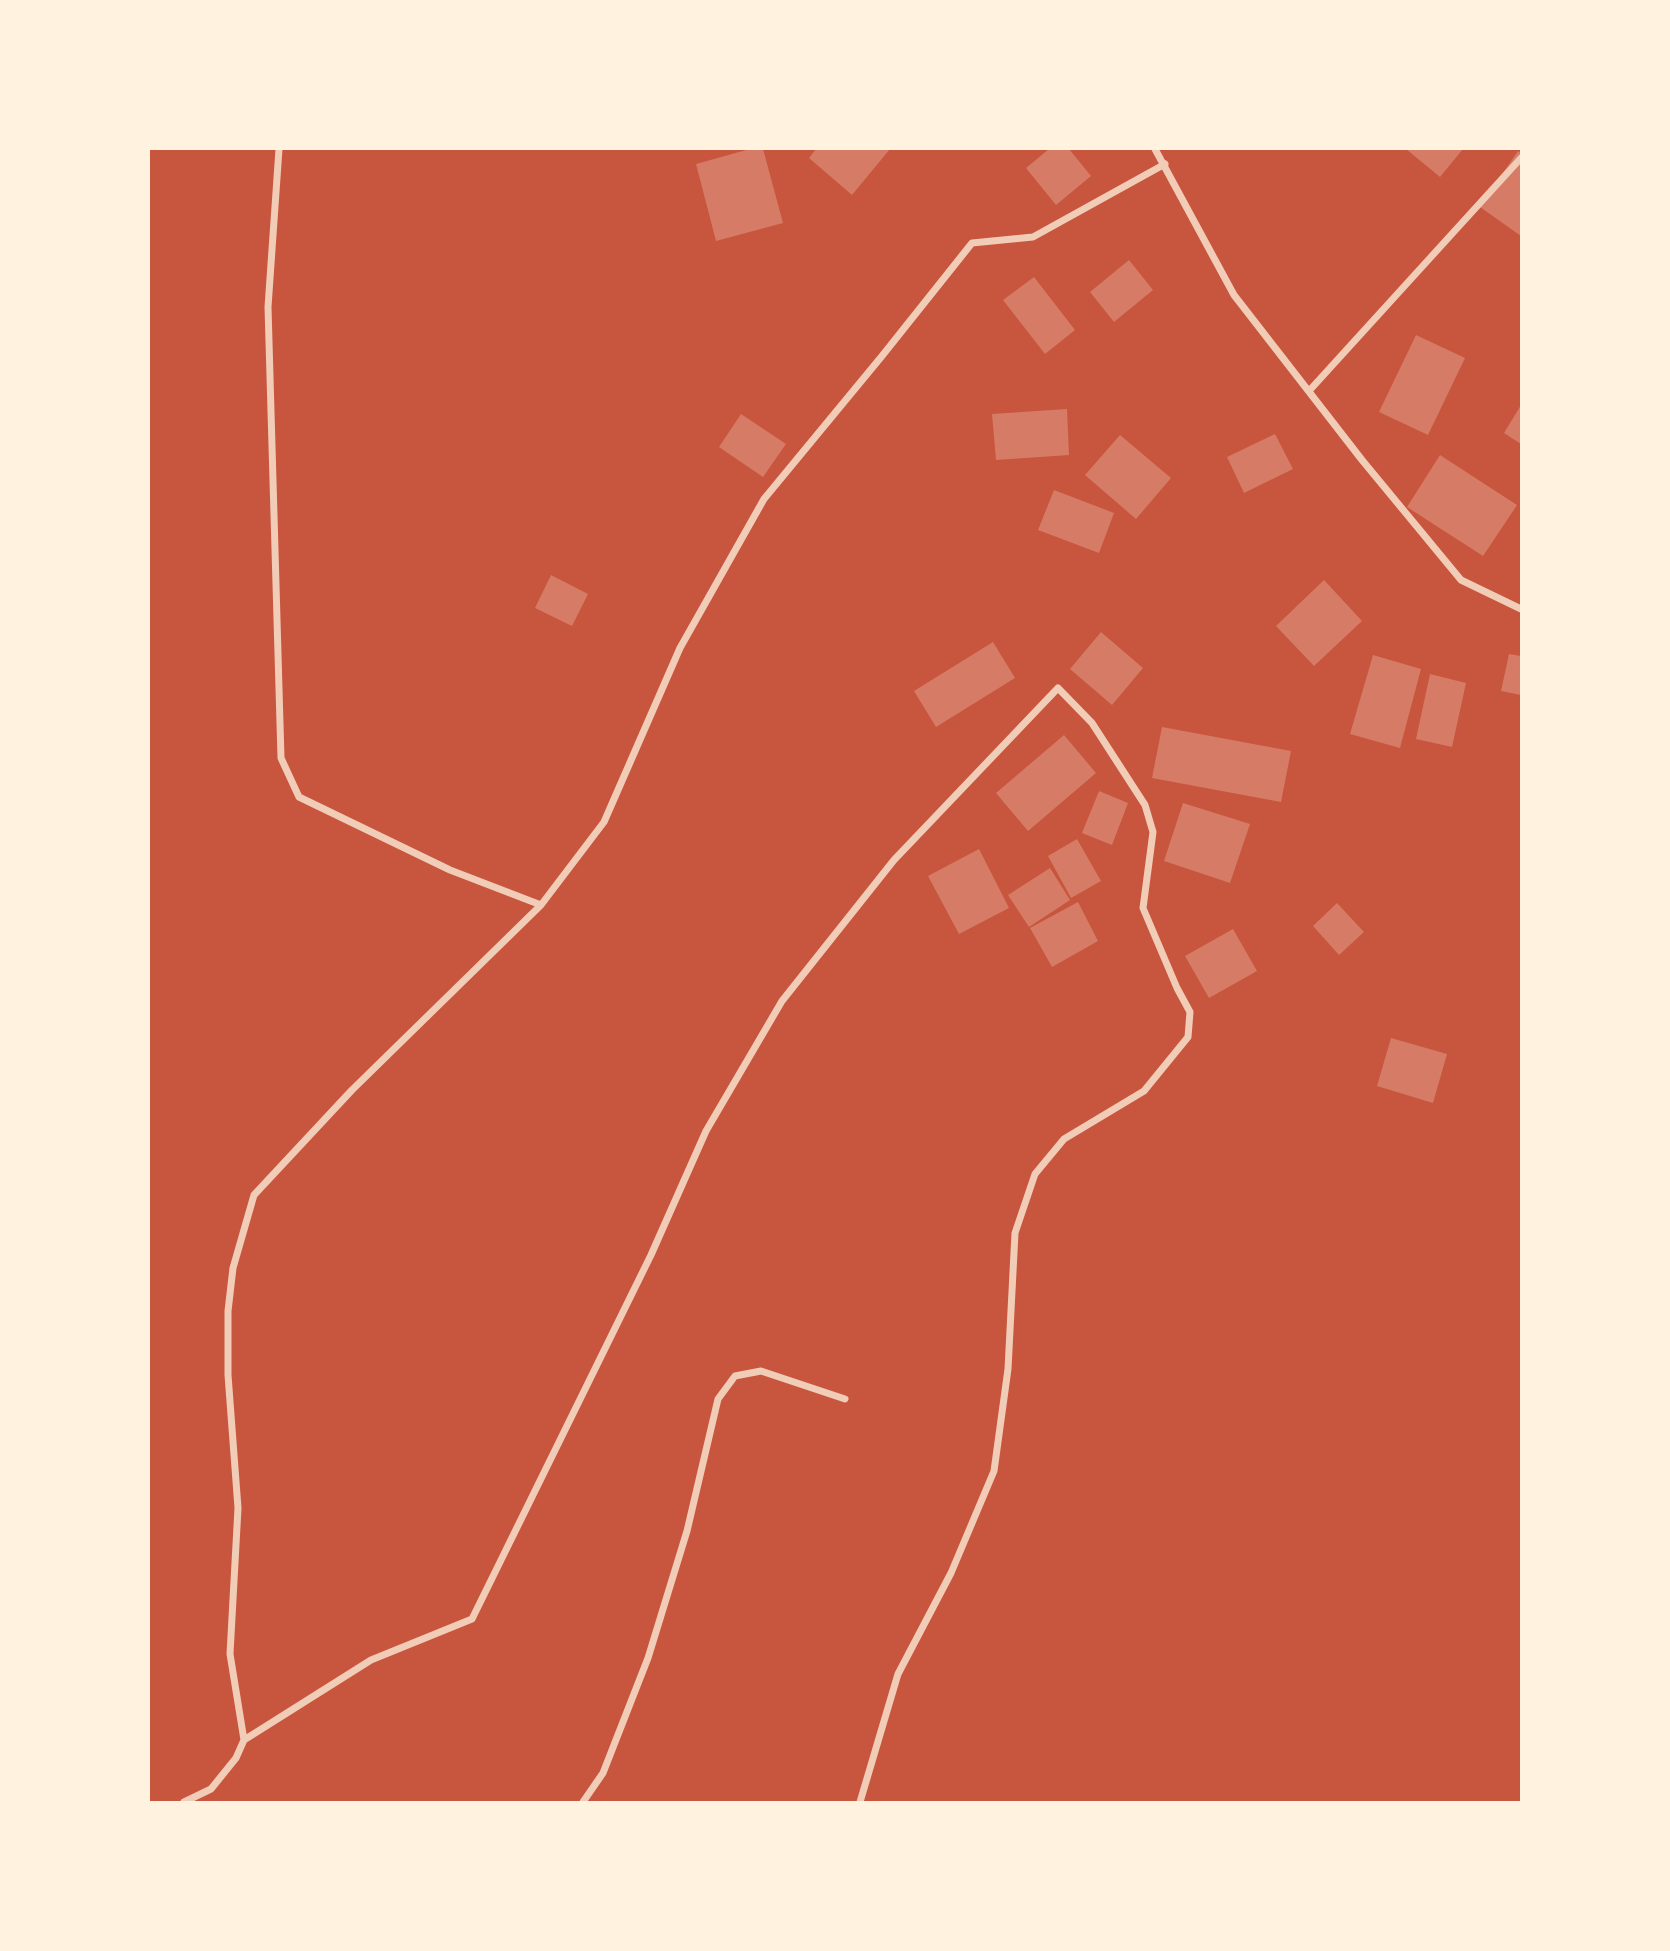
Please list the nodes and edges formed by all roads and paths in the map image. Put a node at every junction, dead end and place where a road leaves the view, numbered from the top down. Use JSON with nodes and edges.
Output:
{"nodes":[{"id":1,"x":279,"y":149,"type":"edge"},
{"id":2,"x":1155,"y":149,"type":"edge"},
{"id":3,"x":1521,"y":158,"type":"edge"},
{"id":4,"x":1165,"y":164,"type":"junction"},
{"id":5,"x":1308,"y":391,"type":"junction"},
{"id":6,"x":1521,"y":609,"type":"edge"},
{"id":7,"x":541,"y":905,"type":"junction"},
{"id":8,"x":845,"y":1399,"type":"dead end"},
{"id":9,"x":244,"y":1740,"type":"junction"},
{"id":10,"x":184,"y":1802,"type":"edge"},
{"id":11,"x":583,"y":1802,"type":"edge"},
{"id":12,"x":860,"y":1802,"type":"edge"}],
"edges":[{"from":1,"to":7,"type":"street"},
{"from":2,"to":4,"type":"street"},
{"from":3,"to":5,"type":"street"},
{"from":4,"to":5,"type":"street"},
{"from":4,"to":7,"type":"street"},
{"from":5,"to":6,"type":"street"},
{"from":7,"to":9,"type":"street"},
{"from":8,"to":11,"type":"street"},
{"from":9,"to":10,"type":"street"},
{"from":9,"to":12,"type":"street"}]}
